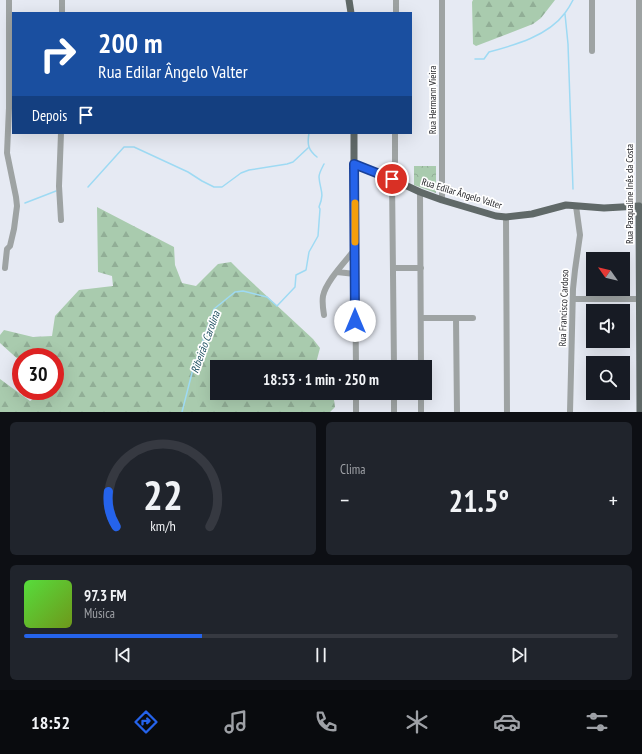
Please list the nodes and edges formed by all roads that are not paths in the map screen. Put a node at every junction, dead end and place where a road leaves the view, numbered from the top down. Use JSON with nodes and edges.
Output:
{"nodes":[{"id":1,"x":9,"y":0,"type":"edge"},
{"id":2,"x":62,"y":0,"type":"edge"},
{"id":3,"x":349,"y":0,"type":"edge"},
{"id":4,"x":396,"y":0,"type":"edge"},
{"id":5,"x":442,"y":0,"type":"edge"},
{"id":6,"x":592,"y":0,"type":"edge"},
{"id":7,"x":639,"y":0,"type":"edge"},
{"id":8,"x":62,"y":12,"type":"edge"},
{"id":9,"x":351,"y":12,"type":"edge"},
{"id":10,"x":396,"y":12,"type":"edge"},
{"id":11,"x":592,"y":50,"type":"dead end"},
{"id":12,"x":61,"y":134,"type":"edge"},
{"id":13,"x":354,"y":134,"type":"edge"},
{"id":14,"x":396,"y":134,"type":"edge"},
{"id":15,"x":354,"y":164,"type":"junction"},
{"id":16,"x":392,"y":179,"type":"junction"},
{"id":17,"x":420,"y":192,"type":"junction"},
{"id":18,"x":442,"y":200,"type":"junction"},
{"id":19,"x":576,"y":206,"type":"junction"},
{"id":20,"x":639,"y":206,"type":"junction"},
{"id":21,"x":506,"y":217,"type":"junction"},
{"id":22,"x":61,"y":220,"type":"dead end"},
{"id":23,"x":355,"y":250,"type":"junction"},
{"id":24,"x":5,"y":268,"type":"dead end"},
{"id":25,"x":393,"y":268,"type":"junction"},
{"id":26,"x":421,"y":268,"type":"junction"},
{"id":27,"x":337,"y":272,"type":"junction"},
{"id":28,"x":355,"y":274,"type":"junction"},
{"id":29,"x":573,"y":299,"type":"junction"},
{"id":30,"x":641,"y":299,"type":"edge"},
{"id":31,"x":324,"y":315,"type":"dead end"},
{"id":32,"x":421,"y":318,"type":"junction"},
{"id":33,"x":456,"y":318,"type":"junction"},
{"id":34,"x":473,"y":318,"type":"dead end"},
{"id":35,"x":356,"y":360,"type":"edge"},
{"id":36,"x":394,"y":360,"type":"edge"},
{"id":37,"x":421,"y":360,"type":"edge"},
{"id":38,"x":356,"y":400,"type":"edge"},
{"id":39,"x":394,"y":400,"type":"edge"},
{"id":40,"x":421,"y":400,"type":"edge"},
{"id":41,"x":356,"y":412,"type":"edge"},
{"id":42,"x":394,"y":412,"type":"edge"},
{"id":43,"x":421,"y":412,"type":"edge"},
{"id":44,"x":457,"y":412,"type":"edge"},
{"id":45,"x":508,"y":412,"type":"edge"},
{"id":46,"x":570,"y":412,"type":"edge"},
{"id":47,"x":640,"y":412,"type":"edge"}],
"edges":[{"from":1,"to":24,"type":"street"},
{"from":2,"to":8,"type":"street"},
{"from":3,"to":9,"type":"main road"},
{"from":4,"to":10,"type":"street"},
{"from":5,"to":18,"type":"street","name":"Rua Hermann Vieira"},
{"from":6,"to":11,"type":"street"},
{"from":7,"to":20,"type":"street","name":"Rua Pasqualine Inês da Costa"},
{"from":12,"to":22,"type":"street"},
{"from":13,"to":15,"type":"main road"},
{"from":14,"to":16,"type":"street"},
{"from":15,"to":16,"type":"main road","name":"Rua Edilar Ângelo Valter"},
{"from":15,"to":23,"type":"street"},
{"from":16,"to":17,"type":"main road","name":"Rua Edilar Ângelo Valter"},
{"from":16,"to":25,"type":"street"},
{"from":17,"to":18,"type":"main road","name":"Rua Edilar Ângelo Valter"},
{"from":17,"to":26,"type":"street"},
{"from":18,"to":21,"type":"main road","name":"Rua Edilar Ângelo Valter"},
{"from":19,"to":20,"type":"main road","name":"Rua Edilar Ângelo Valter"},
{"from":19,"to":21,"type":"main road","name":"Rua Edilar Ângelo Valter"},
{"from":19,"to":29,"type":"street","name":"Rua Francisco Cardoso"},
{"from":20,"to":30,"type":"main road","name":"Rua Pasqualine Inês da Costa"},
{"from":21,"to":45,"type":"street"},
{"from":23,"to":27,"type":"street"},
{"from":23,"to":28,"type":"street"},
{"from":25,"to":26,"type":"street"},
{"from":25,"to":36,"type":"street"},
{"from":26,"to":32,"type":"street"},
{"from":27,"to":28,"type":"street"},
{"from":27,"to":31,"type":"street"},
{"from":28,"to":35,"type":"street"},
{"from":29,"to":30,"type":"street"},
{"from":29,"to":46,"type":"street","name":"Rua Francisco Cardoso"},
{"from":30,"to":47,"type":"main road","name":"Rua Pasqualine Inês da Costa"},
{"from":32,"to":33,"type":"street"},
{"from":32,"to":37,"type":"street"},
{"from":33,"to":34,"type":"street"},
{"from":33,"to":44,"type":"street"},
{"from":38,"to":41,"type":"street"},
{"from":39,"to":42,"type":"street"},
{"from":40,"to":43,"type":"street"}]}
